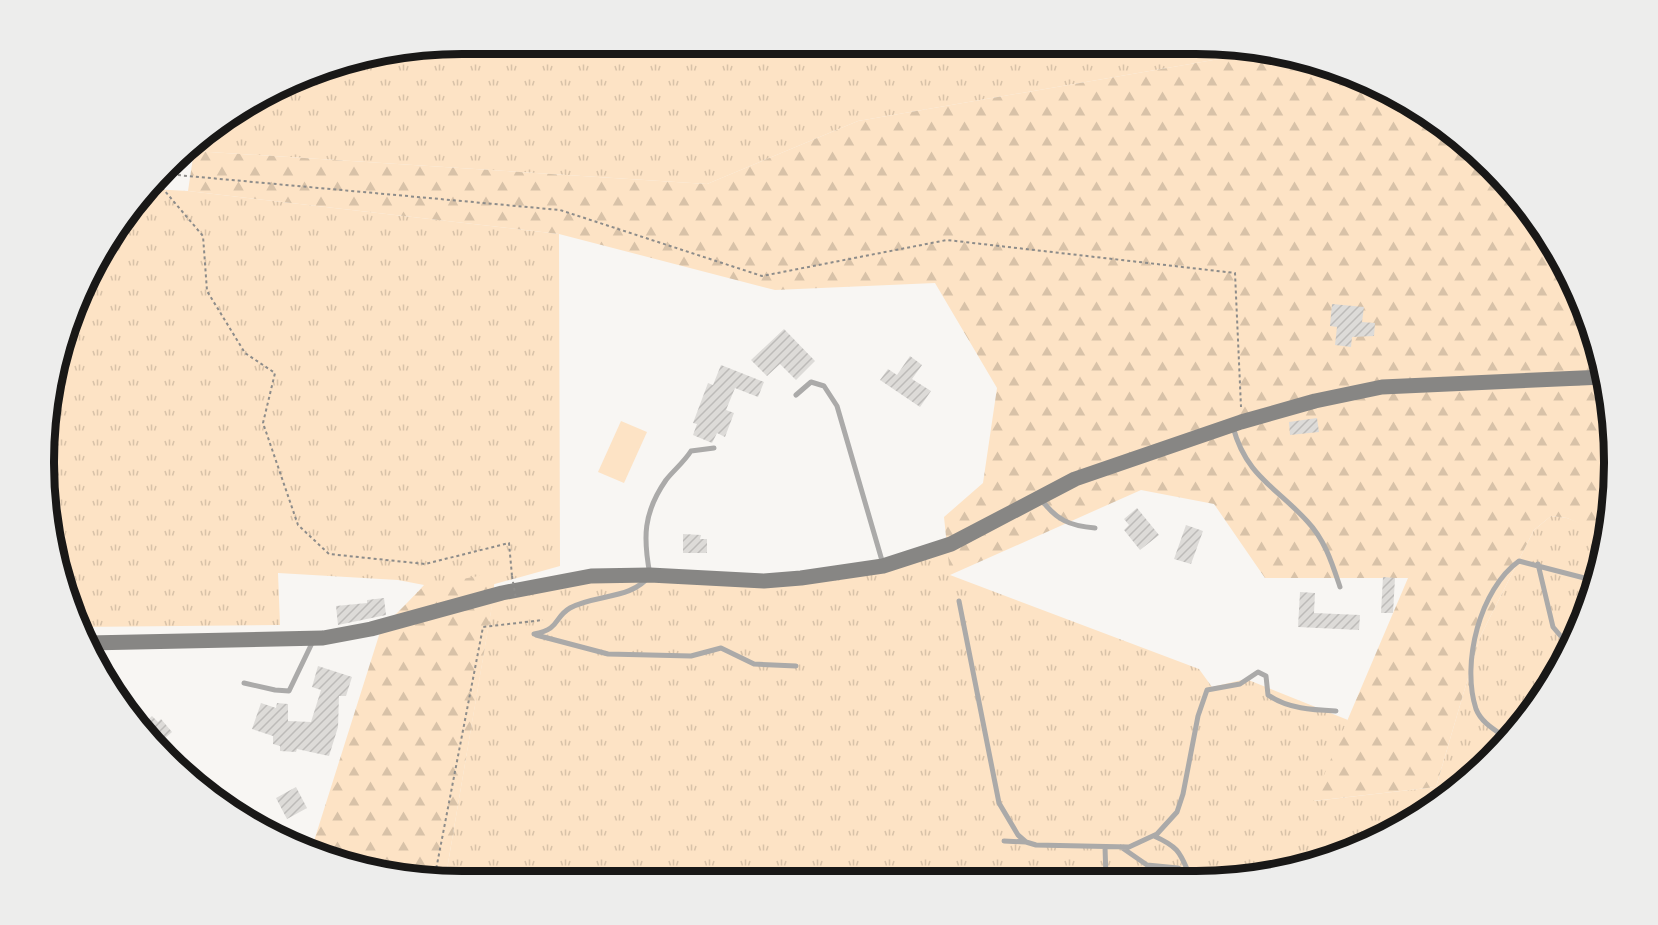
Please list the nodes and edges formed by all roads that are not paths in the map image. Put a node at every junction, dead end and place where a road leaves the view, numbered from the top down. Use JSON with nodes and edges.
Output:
{"nodes":[{"id":1,"x":1595,"y":377,"type":"edge"},
{"id":2,"x":796,"y":395,"type":"dead end"},
{"id":3,"x":1237,"y":424,"type":"junction"},
{"id":4,"x":714,"y":448,"type":"dead end"},
{"id":5,"x":1038,"y":496,"type":"junction"},
{"id":6,"x":1095,"y":528,"type":"dead end"},
{"id":7,"x":1538,"y":564,"type":"junction"},
{"id":8,"x":883,"y":566,"type":"junction"},
{"id":9,"x":650,"y":575,"type":"junction"},
{"id":10,"x":1587,"y":578,"type":"edge"},
{"id":11,"x":1340,"y":587,"type":"dead end"},
{"id":12,"x":959,"y":601,"type":"dead end"},
{"id":13,"x":314,"y":638,"type":"junction"},
{"id":14,"x":1564,"y":639,"type":"edge"},
{"id":15,"x":96,"y":643,"type":"edge"},
{"id":16,"x":796,"y":666,"type":"dead end"},
{"id":17,"x":244,"y":683,"type":"dead end"},
{"id":18,"x":1336,"y":711,"type":"dead end"},
{"id":19,"x":1500,"y":735,"type":"edge"},
{"id":20,"x":1154,"y":836,"type":"junction"},
{"id":21,"x":1004,"y":841,"type":"dead end"},
{"id":22,"x":1026,"y":842,"type":"junction"},
{"id":23,"x":1105,"y":847,"type":"junction"},
{"id":24,"x":1121,"y":847,"type":"junction"},
{"id":25,"x":1106,"y":871,"type":"edge"},
{"id":26,"x":1182,"y":871,"type":"edge"},
{"id":27,"x":1188,"y":871,"type":"edge"}],
"edges":[{"from":1,"to":3,"type":"main road"},
{"from":2,"to":8,"type":"lane"},
{"from":3,"to":5,"type":"main road"},
{"from":3,"to":11,"type":"lane"},
{"from":4,"to":9,"type":"lane"},
{"from":5,"to":6,"type":"lane"},
{"from":5,"to":8,"type":"main road"},
{"from":7,"to":10,"type":"lane"},
{"from":7,"to":14,"type":"lane"},
{"from":7,"to":19,"type":"lane"},
{"from":8,"to":9,"type":"main road"},
{"from":9,"to":13,"type":"main road"},
{"from":9,"to":16,"type":"lane"},
{"from":12,"to":22,"type":"lane"},
{"from":13,"to":15,"type":"main road"},
{"from":13,"to":17,"type":"lane"},
{"from":18,"to":20,"type":"lane"},
{"from":20,"to":24,"type":"lane"},
{"from":20,"to":27,"type":"lane"},
{"from":21,"to":22,"type":"lane"},
{"from":22,"to":23,"type":"lane"},
{"from":23,"to":24,"type":"lane"},
{"from":23,"to":25,"type":"lane"},
{"from":24,"to":26,"type":"lane"}]}
